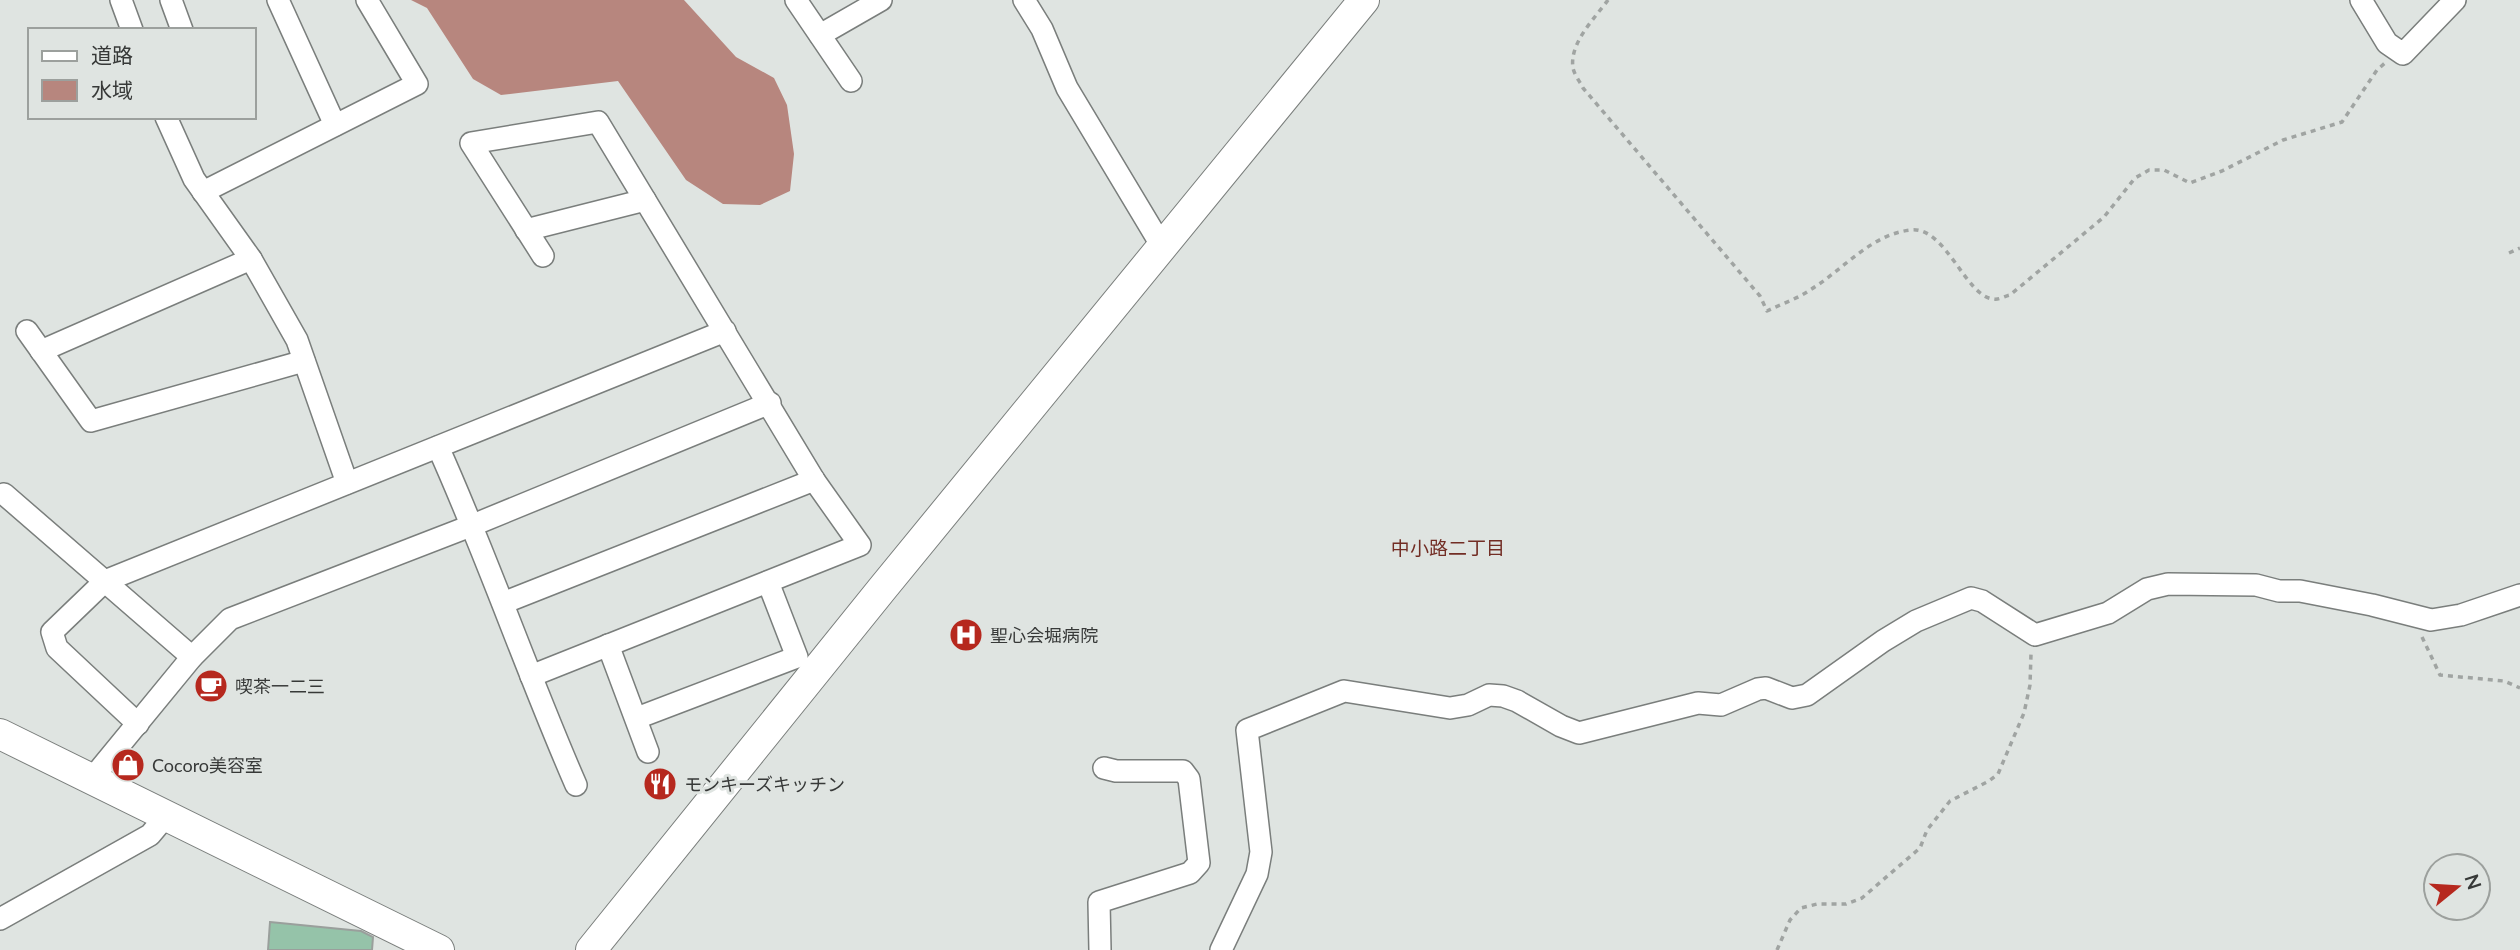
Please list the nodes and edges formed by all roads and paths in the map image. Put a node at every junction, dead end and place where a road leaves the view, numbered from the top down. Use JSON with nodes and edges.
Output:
{"nodes":[{"id":1,"x":121,"y":0,"type":"edge"},
{"id":2,"x":171,"y":0,"type":"edge"},
{"id":3,"x":278,"y":0,"type":"edge"},
{"id":4,"x":367,"y":0,"type":"edge"},
{"id":5,"x":796,"y":0,"type":"edge"},
{"id":6,"x":881,"y":0,"type":"edge"},
{"id":7,"x":1024,"y":0,"type":"edge"},
{"id":8,"x":1364,"y":0,"type":"edge"},
{"id":9,"x":1608,"y":0,"type":"edge"},
{"id":10,"x":2361,"y":0,"type":"edge"},
{"id":11,"x":2455,"y":0,"type":"edge"},
{"id":12,"x":131,"y":28,"type":"edge"},
{"id":13,"x":181,"y":28,"type":"edge"},
{"id":14,"x":820,"y":35,"type":"junction"},
{"id":15,"x":2400,"y":50,"type":"junction"},
{"id":16,"x":851,"y":81,"type":"dead end"},
{"id":17,"x":168,"y":119,"type":"edge"},
{"id":18,"x":335,"y":125,"type":"junction"},
{"id":19,"x":202,"y":191,"type":"junction"},
{"id":20,"x":645,"y":200,"type":"junction"},
{"id":21,"x":526,"y":230,"type":"junction"},
{"id":22,"x":1163,"y":248,"type":"junction"},
{"id":23,"x":2520,"y":248,"type":"edge"},
{"id":24,"x":2509,"y":253,"type":"dead end"},
{"id":25,"x":543,"y":256,"type":"dead end"},
{"id":26,"x":251,"y":259,"type":"junction"},
{"id":27,"x":27,"y":331,"type":"dead end"},
{"id":28,"x":725,"y":331,"type":"junction"},
{"id":29,"x":41,"y":351,"type":"junction"},
{"id":30,"x":304,"y":361,"type":"junction"},
{"id":31,"x":769,"y":403,"type":"junction"},
{"id":32,"x":438,"y":447,"type":"junction"},
{"id":33,"x":814,"y":480,"type":"junction"},
{"id":34,"x":347,"y":484,"type":"junction"},
{"id":35,"x":4,"y":494,"type":"dead end"},
{"id":36,"x":473,"y":525,"type":"junction"},
{"id":37,"x":105,"y":580,"type":"junction"},
{"id":38,"x":768,"y":582,"type":"junction"},
{"id":39,"x":2520,"y":595,"type":"edge"},
{"id":40,"x":503,"y":603,"type":"junction"},
{"id":41,"x":2413,"y":615,"type":"junction"},
{"id":42,"x":2035,"y":635,"type":"junction"},
{"id":43,"x":608,"y":645,"type":"junction"},
{"id":44,"x":192,"y":657,"type":"junction"},
{"id":45,"x":531,"y":676,"type":"junction"},
{"id":46,"x":2520,"y":688,"type":"edge"},
{"id":47,"x":637,"y":718,"type":"junction"},
{"id":48,"x":138,"y":724,"type":"junction"},
{"id":49,"x":0,"y":734,"type":"edge"},
{"id":50,"x":648,"y":751,"type":"dead end"},
{"id":51,"x":1104,"y":768,"type":"dead end"},
{"id":52,"x":91,"y":780,"type":"junction"},
{"id":53,"x":576,"y":785,"type":"dead end"},
{"id":54,"x":166,"y":816,"type":"junction"},
{"id":55,"x":0,"y":919,"type":"edge"},
{"id":56,"x":439,"y":950,"type":"edge"},
{"id":57,"x":591,"y":950,"type":"edge"},
{"id":58,"x":1100,"y":950,"type":"edge"},
{"id":59,"x":1221,"y":950,"type":"edge"},
{"id":60,"x":1777,"y":950,"type":"edge"}],
"edges":[{"from":1,"to":12,"type":"street"},
{"from":2,"to":13,"type":"street"},
{"from":3,"to":18,"type":"street"},
{"from":4,"to":18,"type":"street"},
{"from":5,"to":14,"type":"street"},
{"from":6,"to":14,"type":"street"},
{"from":7,"to":22,"type":"street"},
{"from":8,"to":22,"type":"street"},
{"from":9,"to":15,"type":"path"},
{"from":10,"to":15,"type":"street"},
{"from":11,"to":15,"type":"street"},
{"from":14,"to":16,"type":"street"},
{"from":17,"to":19,"type":"street"},
{"from":18,"to":19,"type":"street"},
{"from":19,"to":26,"type":"street"},
{"from":20,"to":21,"type":"street"},
{"from":20,"to":21,"type":"street"},
{"from":20,"to":28,"type":"street"},
{"from":21,"to":25,"type":"street"},
{"from":22,"to":57,"type":"street"},
{"from":23,"to":24,"type":"path"},
{"from":26,"to":29,"type":"street"},
{"from":26,"to":30,"type":"street"},
{"from":27,"to":29,"type":"street"},
{"from":28,"to":31,"type":"street"},
{"from":28,"to":32,"type":"street"},
{"from":29,"to":30,"type":"street"},
{"from":30,"to":34,"type":"street"},
{"from":31,"to":33,"type":"street"},
{"from":31,"to":36,"type":"street"},
{"from":32,"to":34,"type":"street"},
{"from":32,"to":36,"type":"street"},
{"from":33,"to":38,"type":"street"},
{"from":33,"to":40,"type":"street"},
{"from":34,"to":37,"type":"street"},
{"from":35,"to":37,"type":"street"},
{"from":36,"to":40,"type":"street"},
{"from":36,"to":44,"type":"street"},
{"from":37,"to":44,"type":"street"},
{"from":37,"to":48,"type":"street"},
{"from":38,"to":43,"type":"street"},
{"from":38,"to":47,"type":"street"},
{"from":39,"to":41,"type":"street"},
{"from":40,"to":45,"type":"street"},
{"from":41,"to":42,"type":"street"},
{"from":41,"to":46,"type":"path"},
{"from":42,"to":59,"type":"street"},
{"from":42,"to":60,"type":"path"},
{"from":43,"to":45,"type":"street"},
{"from":43,"to":47,"type":"street"},
{"from":44,"to":48,"type":"street"},
{"from":45,"to":53,"type":"street"},
{"from":47,"to":50,"type":"street"},
{"from":48,"to":52,"type":"street"},
{"from":49,"to":52,"type":"street"},
{"from":51,"to":58,"type":"street"},
{"from":52,"to":54,"type":"street"},
{"from":54,"to":55,"type":"street"},
{"from":54,"to":56,"type":"street"}]}
